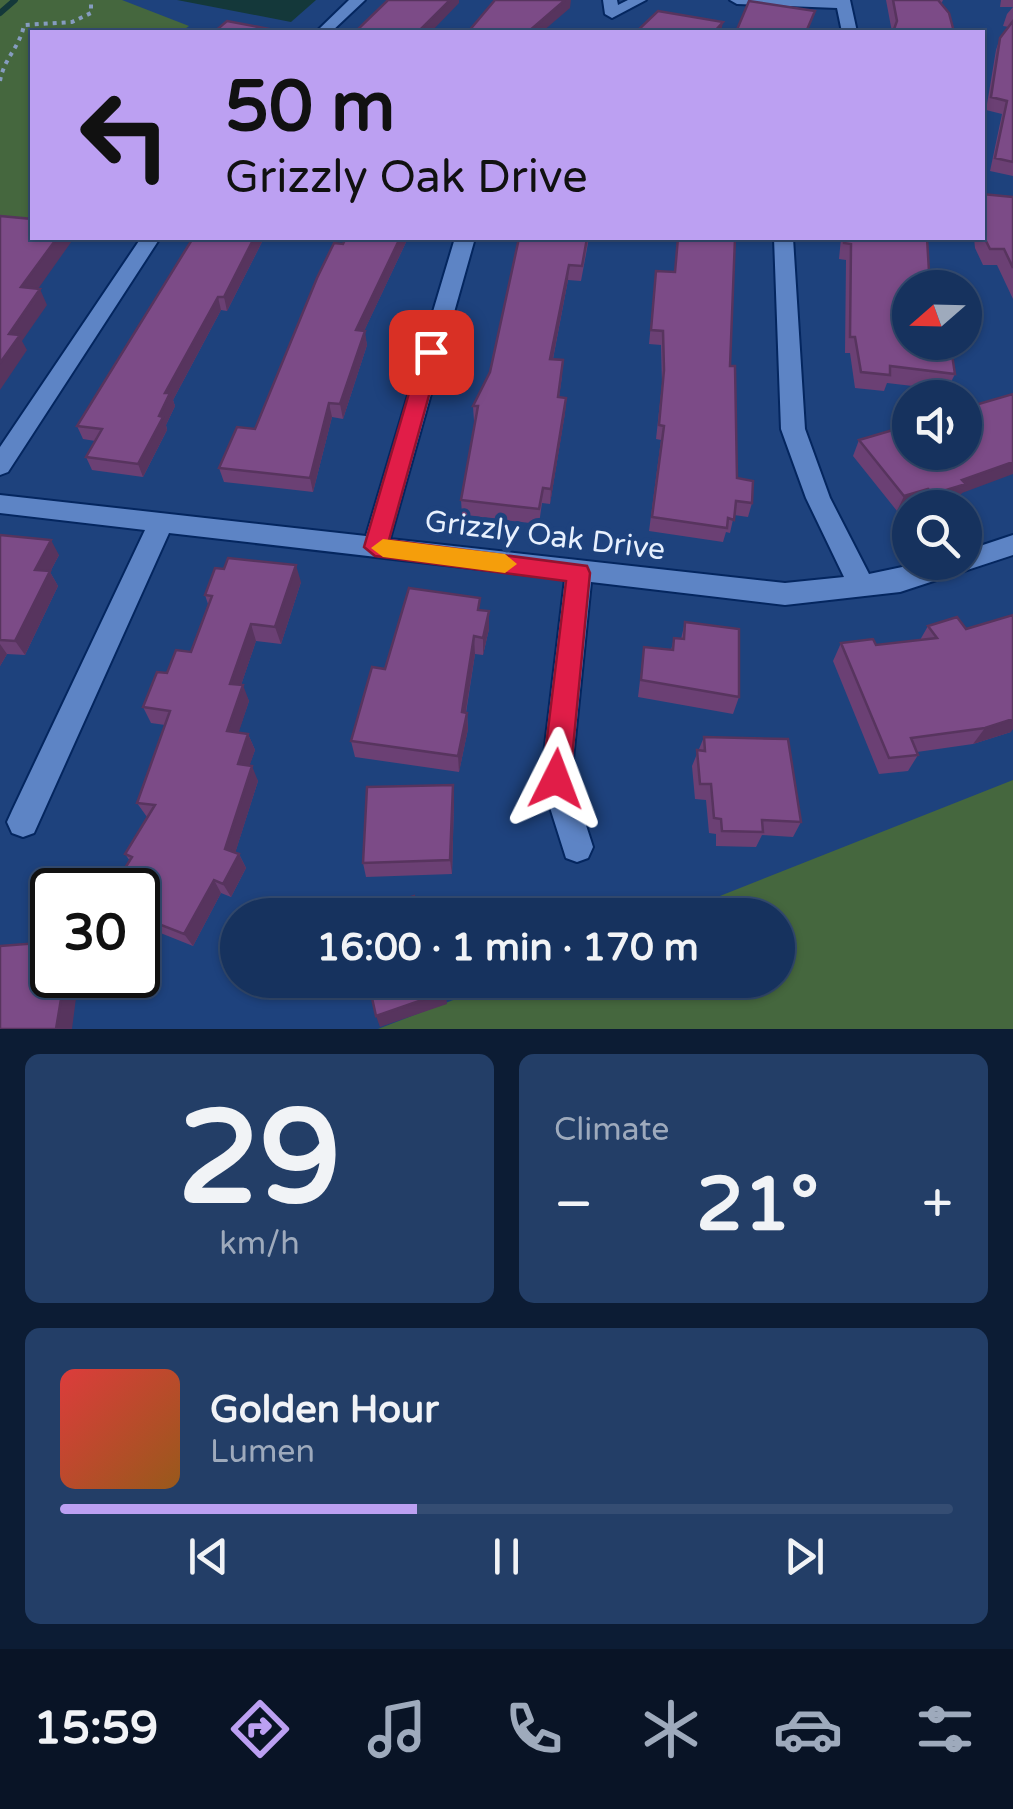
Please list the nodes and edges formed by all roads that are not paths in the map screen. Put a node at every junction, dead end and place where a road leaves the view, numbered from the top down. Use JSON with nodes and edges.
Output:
{"nodes":[{"id":1,"x":358,"y":0,"type":"edge"},
{"id":2,"x":627,"y":0,"type":"edge"},
{"id":3,"x":639,"y":0,"type":"edge"},
{"id":4,"x":737,"y":0,"type":"edge"},
{"id":5,"x":844,"y":2,"type":"edge"},
{"id":6,"x":611,"y":7,"type":"edge"},
{"id":7,"x":600,"y":26,"type":"dead end"},
{"id":8,"x":326,"y":30,"type":"edge"},
{"id":9,"x":850,"y":30,"type":"edge"},
{"id":10,"x":149,"y":240,"type":"edge"},
{"id":11,"x":464,"y":240,"type":"edge"},
{"id":12,"x":784,"y":240,"type":"edge"},
{"id":13,"x":0,"y":466,"type":"edge"},
{"id":14,"x":0,"y":504,"type":"edge"},
{"id":15,"x":161,"y":523,"type":"junction"},
{"id":16,"x":1013,"y":545,"type":"edge"},
{"id":17,"x":375,"y":547,"type":"junction"},
{"id":18,"x":982,"y":556,"type":"edge"},
{"id":19,"x":578,"y":573,"type":"junction"},
{"id":20,"x":903,"y":580,"type":"edge"},
{"id":21,"x":862,"y":586,"type":"junction"},
{"id":22,"x":23,"y":822,"type":"dead end"},
{"id":23,"x":577,"y":847,"type":"dead end"}],
"edges":[{"from":1,"to":8,"type":"street"},
{"from":2,"to":3,"type":"street"},
{"from":3,"to":6,"type":"street"},
{"from":4,"to":5,"type":"street"},
{"from":5,"to":9,"type":"street"},
{"from":6,"to":7,"type":"street"},
{"from":10,"to":13,"type":"street"},
{"from":11,"to":17,"type":"street"},
{"from":12,"to":21,"type":"street"},
{"from":14,"to":15,"type":"street","name":"Grizzly Oak Drive"},
{"from":15,"to":17,"type":"street","name":"Grizzly Oak Drive"},
{"from":15,"to":22,"type":"street"},
{"from":16,"to":18,"type":"street","name":"Grizzly Oak Drive"},
{"from":17,"to":19,"type":"street","name":"Grizzly Oak Drive"},
{"from":19,"to":21,"type":"street","name":"Grizzly Oak Drive"},
{"from":19,"to":23,"type":"street"},
{"from":20,"to":21,"type":"street","name":"Grizzly Oak Drive"}]}
